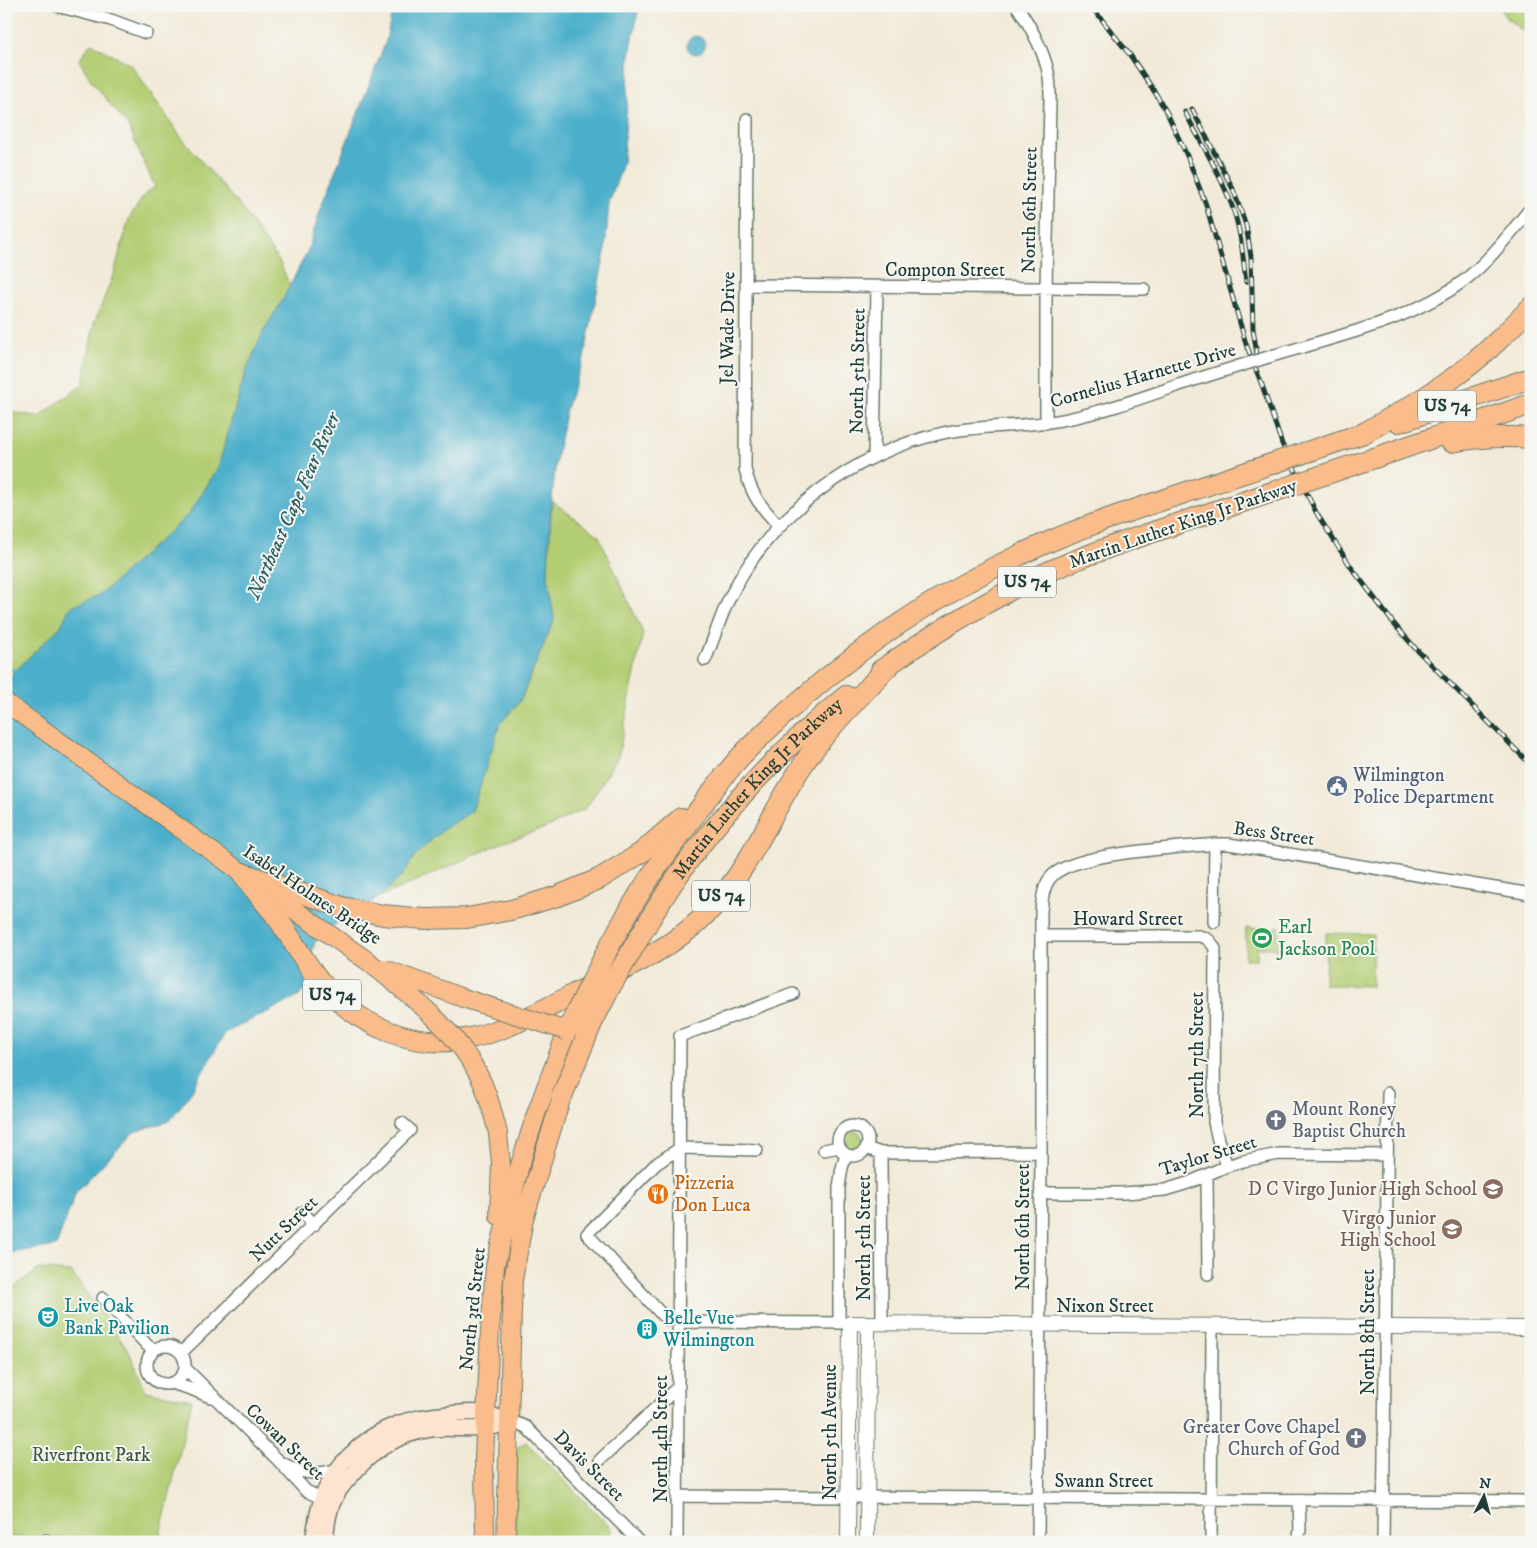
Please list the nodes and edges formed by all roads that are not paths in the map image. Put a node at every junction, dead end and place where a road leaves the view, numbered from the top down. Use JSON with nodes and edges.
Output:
{"nodes":[{"id":1,"x":57,"y":6,"type":"edge"},
{"id":2,"x":1017,"y":6,"type":"edge"},
{"id":3,"x":146,"y":33,"type":"dead end"},
{"id":4,"x":747,"y":119,"type":"dead end"},
{"id":5,"x":1531,"y":208,"type":"edge"},
{"id":6,"x":746,"y":285,"type":"junction"},
{"id":7,"x":877,"y":286,"type":"junction"},
{"id":8,"x":1046,"y":288,"type":"junction"},
{"id":9,"x":1144,"y":289,"type":"dead end"},
{"id":10,"x":1531,"y":307,"type":"edge"},
{"id":11,"x":1531,"y":378,"type":"edge"},
{"id":12,"x":1531,"y":404,"type":"edge"},
{"id":13,"x":1046,"y":423,"type":"junction"},
{"id":14,"x":1364,"y":433,"type":"junction"},
{"id":15,"x":1531,"y":438,"type":"edge"},
{"id":16,"x":1395,"y":451,"type":"junction"},
{"id":17,"x":874,"y":457,"type":"junction"},
{"id":18,"x":779,"y":526,"type":"junction"},
{"id":19,"x":705,"y":660,"type":"dead end"},
{"id":20,"x":892,"y":662,"type":"junction"},
{"id":21,"x":6,"y":703,"type":"edge"},
{"id":22,"x":726,"y":775,"type":"junction"},
{"id":23,"x":1215,"y":844,"type":"junction"},
{"id":24,"x":242,"y":873,"type":"junction"},
{"id":25,"x":1531,"y":894,"type":"edge"},
{"id":26,"x":1041,"y":912,"type":"joint"},
{"id":27,"x":1214,"y":922,"type":"dead end"},
{"id":28,"x":1042,"y":936,"type":"junction"},
{"id":29,"x":1212,"y":942,"type":"joint"},
{"id":30,"x":369,"y":962,"type":"junction"},
{"id":31,"x":794,"y":994,"type":"dead end"},
{"id":32,"x":567,"y":1031,"type":"junction"},
{"id":33,"x":1388,"y":1093,"type":"dead end"},
{"id":34,"x":562,"y":1096,"type":"junction"},
{"id":35,"x":406,"y":1126,"type":"dead end"},
{"id":36,"x":680,"y":1148,"type":"junction"},
{"id":37,"x":866,"y":1148,"type":"junction"},
{"id":38,"x":757,"y":1150,"type":"dead end"},
{"id":39,"x":824,"y":1150,"type":"dead end"},
{"id":40,"x":842,"y":1151,"type":"junction"},
{"id":41,"x":1041,"y":1152,"type":"junction"},
{"id":42,"x":881,"y":1153,"type":"junction"},
{"id":43,"x":1387,"y":1155,"type":"junction"},
{"id":44,"x":1227,"y":1166,"type":"junction"},
{"id":45,"x":1207,"y":1176,"type":"junction"},
{"id":46,"x":1040,"y":1193,"type":"junction"},
{"id":47,"x":302,"y":1212,"type":"dead end"},
{"id":48,"x":314,"y":1225,"type":"junction"},
{"id":49,"x":495,"y":1266,"type":"junction"},
{"id":50,"x":1208,"y":1274,"type":"dead end"},
{"id":51,"x":103,"y":1298,"type":"dead end"},
{"id":52,"x":678,"y":1322,"type":"junction"},
{"id":53,"x":844,"y":1323,"type":"junction"},
{"id":54,"x":875,"y":1323,"type":"junction"},
{"id":55,"x":1040,"y":1325,"type":"junction"},
{"id":56,"x":1212,"y":1326,"type":"junction"},
{"id":57,"x":1385,"y":1327,"type":"junction"},
{"id":58,"x":1531,"y":1328,"type":"edge"},
{"id":59,"x":154,"y":1350,"type":"junction"},
{"id":60,"x":181,"y":1353,"type":"junction"},
{"id":61,"x":185,"y":1368,"type":"junction"},
{"id":62,"x":171,"y":1383,"type":"junction"},
{"id":63,"x":679,"y":1386,"type":"junction"},
{"id":64,"x":216,"y":1400,"type":"junction"},
{"id":65,"x":485,"y":1421,"type":"junction"},
{"id":66,"x":509,"y":1422,"type":"junction"},
{"id":67,"x":278,"y":1460,"type":"junction"},
{"id":68,"x":600,"y":1460,"type":"dead end"},
{"id":69,"x":337,"y":1469,"type":"junction"},
{"id":70,"x":678,"y":1496,"type":"junction"},
{"id":71,"x":849,"y":1496,"type":"junction"},
{"id":72,"x":867,"y":1497,"type":"junction"},
{"id":73,"x":1038,"y":1498,"type":"junction"},
{"id":74,"x":1211,"y":1499,"type":"junction"},
{"id":75,"x":1299,"y":1500,"type":"junction"},
{"id":76,"x":1384,"y":1500,"type":"junction"},
{"id":77,"x":327,"y":1501,"type":"junction"},
{"id":78,"x":1531,"y":1501,"type":"edge"},
{"id":79,"x":313,"y":1542,"type":"edge"},
{"id":80,"x":325,"y":1542,"type":"edge"},
{"id":81,"x":485,"y":1542,"type":"edge"},
{"id":82,"x":506,"y":1542,"type":"edge"},
{"id":83,"x":640,"y":1542,"type":"edge"},
{"id":84,"x":678,"y":1542,"type":"edge"},
{"id":85,"x":848,"y":1542,"type":"edge"},
{"id":86,"x":867,"y":1542,"type":"edge"},
{"id":87,"x":1038,"y":1542,"type":"edge"},
{"id":88,"x":1211,"y":1542,"type":"edge"},
{"id":89,"x":1298,"y":1542,"type":"edge"},
{"id":90,"x":1383,"y":1542,"type":"edge"}],
"edges":[{"from":1,"to":3,"type":"street"},
{"from":2,"to":8,"type":"street","name":"North 6th Street"},
{"from":4,"to":6,"type":"street","name":"Jel Wade Drive"},
{"from":5,"to":13,"type":"street","name":"Cornelius Harnette Drive","bridge":true},
{"from":6,"to":7,"type":"street","name":"Compton Street"},
{"from":6,"to":18,"type":"street","name":"Jel Wade Drive"},
{"from":7,"to":8,"type":"street","name":"Compton Street"},
{"from":7,"to":17,"type":"street","name":"North 5th Street"},
{"from":8,"to":9,"type":"street","name":"Compton Street"},
{"from":8,"to":13,"type":"street","name":"North 6th Street"},
{"from":10,"to":14,"type":"highway"},
{"from":11,"to":14,"type":"highway","name":"Martin Luther King Jr Parkway","number":"US 74"},
{"from":12,"to":16,"type":"highway","name":"Martin Luther King Jr Parkway","number":"US 74"},
{"from":13,"to":17,"type":"street","name":"Cornelius Harnette Drive"},
{"from":14,"to":22,"type":"highway","name":"Martin Luther King Jr Parkway","number":"US 74","bridge":true},
{"from":15,"to":16,"type":"highway"},
{"from":16,"to":20,"type":"highway","name":"Martin Luther King Jr Parkway","number":"US 74","bridge":true},
{"from":17,"to":18,"type":"street","name":"Cornelius Harnette Drive"},
{"from":18,"to":19,"type":"street","name":"Cornelius Harnette Drive"},
{"from":20,"to":24,"type":"highway","number":"US 74"},
{"from":20,"to":34,"type":"highway","name":"Martin Luther King Jr Parkway","bridge":true},
{"from":21,"to":24,"type":"main road","name":"Isabel Holmes Bridge","number":"US 74"},
{"from":22,"to":24,"type":"highway","number":"US 74"},
{"from":22,"to":32,"type":"highway","name":"Martin Luther King Jr Parkway","bridge":true},
{"from":23,"to":25,"type":"street","name":"Bess Street"},
{"from":23,"to":26,"type":"street","name":"Bess Street"},
{"from":23,"to":27,"type":"street"},
{"from":24,"to":30,"type":"main road","name":"Isabel Holmes Bridge","number":"US 74"},
{"from":26,"to":28,"type":"street","name":"North 6th Street"},
{"from":28,"to":29,"type":"street","name":"Howard Street"},
{"from":28,"to":41,"type":"street","name":"North 6th Street"},
{"from":29,"to":44,"type":"street","name":"North 7th Street"},
{"from":30,"to":32,"type":"main road","name":"Isabel Holmes Bridge","bridge":true},
{"from":30,"to":49,"type":"main road","bridge":true},
{"from":31,"to":36,"type":"street","name":"North 4th Street"},
{"from":32,"to":34,"type":"main road","bridge":true},
{"from":32,"to":49,"type":"main road","name":"North 3rd Street"},
{"from":33,"to":43,"type":"street","name":"North 8th Street"},
{"from":34,"to":66,"type":"main road","name":"North 3rd Street"},
{"from":35,"to":48,"type":"street","name":"Nutt Street"},
{"from":36,"to":38,"type":"street"},
{"from":36,"to":52,"type":"street","name":"North 4th Street"},
{"from":36,"to":52,"type":"street"},
{"from":37,"to":40,"type":"street"},
{"from":37,"to":40,"type":"street"},
{"from":37,"to":42,"type":"street"},
{"from":39,"to":40,"type":"street"},
{"from":40,"to":53,"type":"street","name":"North 5th Street"},
{"from":41,"to":42,"type":"street"},
{"from":41,"to":46,"type":"street","name":"North 6th Street"},
{"from":42,"to":54,"type":"street","name":"North 5th Street"},
{"from":43,"to":44,"type":"street","name":"Taylor Street"},
{"from":43,"to":57,"type":"street","name":"North 8th Street"},
{"from":44,"to":45,"type":"street","name":"Taylor Street"},
{"from":45,"to":46,"type":"street","name":"Taylor Street"},
{"from":45,"to":50,"type":"street"},
{"from":46,"to":55,"type":"street","name":"North 6th Street"},
{"from":47,"to":48,"type":"street"},
{"from":48,"to":60,"type":"street","name":"Nutt Street"},
{"from":49,"to":65,"type":"main road","name":"North 3rd Street"},
{"from":51,"to":59,"type":"street"},
{"from":52,"to":53,"type":"street","name":"Nixon Street"},
{"from":52,"to":63,"type":"street","name":"North 4th Street"},
{"from":53,"to":54,"type":"street","name":"Nixon Street"},
{"from":53,"to":71,"type":"street","name":"North 5th Avenue"},
{"from":54,"to":55,"type":"street","name":"Nixon Street"},
{"from":54,"to":72,"type":"street","name":"North 5th Avenue"},
{"from":55,"to":56,"type":"street","name":"Nixon Street"},
{"from":55,"to":73,"type":"street","name":"North 6th Street"},
{"from":56,"to":57,"type":"street","name":"Nixon Street"},
{"from":56,"to":74,"type":"street"},
{"from":57,"to":58,"type":"street","name":"Nixon Street"},
{"from":57,"to":76,"type":"street","name":"North 8th Street"},
{"from":59,"to":60,"type":"street"},
{"from":59,"to":62,"type":"street"},
{"from":60,"to":61,"type":"street"},
{"from":61,"to":62,"type":"street"},
{"from":61,"to":64,"type":"street","name":"Cowan Street"},
{"from":62,"to":64,"type":"street","name":"Cowan Street"},
{"from":63,"to":68,"type":"street"},
{"from":63,"to":70,"type":"street","name":"North 4th Street"},
{"from":64,"to":67,"type":"street","name":"Cowan Street"},
{"from":65,"to":66,"type":"main road"},
{"from":65,"to":69,"type":"main road"},
{"from":65,"to":77,"type":"main road"},
{"from":65,"to":81,"type":"main road","name":"North 3rd Street"},
{"from":66,"to":82,"type":"main road","name":"North 3rd Street"},
{"from":66,"to":83,"type":"street","name":"Davis Street"},
{"from":67,"to":69,"type":"street"},
{"from":67,"to":77,"type":"street","name":"Cowan Street"},
{"from":69,"to":77,"type":"main road"},
{"from":70,"to":71,"type":"street","name":"Swann Street"},
{"from":70,"to":84,"type":"street","name":"North 4th Street"},
{"from":71,"to":72,"type":"street","name":"Swann Street"},
{"from":71,"to":85,"type":"street","name":"North 5th Avenue"},
{"from":72,"to":73,"type":"street","name":"Swann Street"},
{"from":72,"to":86,"type":"street","name":"North 5th Avenue"},
{"from":73,"to":74,"type":"street","name":"Swann Street"},
{"from":73,"to":87,"type":"street","name":"North 6th Street"},
{"from":74,"to":75,"type":"street","name":"Swann Street"},
{"from":74,"to":88,"type":"street"},
{"from":75,"to":76,"type":"street","name":"Swann Street"},
{"from":75,"to":89,"type":"street"},
{"from":76,"to":78,"type":"street","name":"Swann Street"},
{"from":76,"to":90,"type":"street","name":"North 8th Street"},
{"from":77,"to":79,"type":"main road"},
{"from":77,"to":80,"type":"main road"}]}
